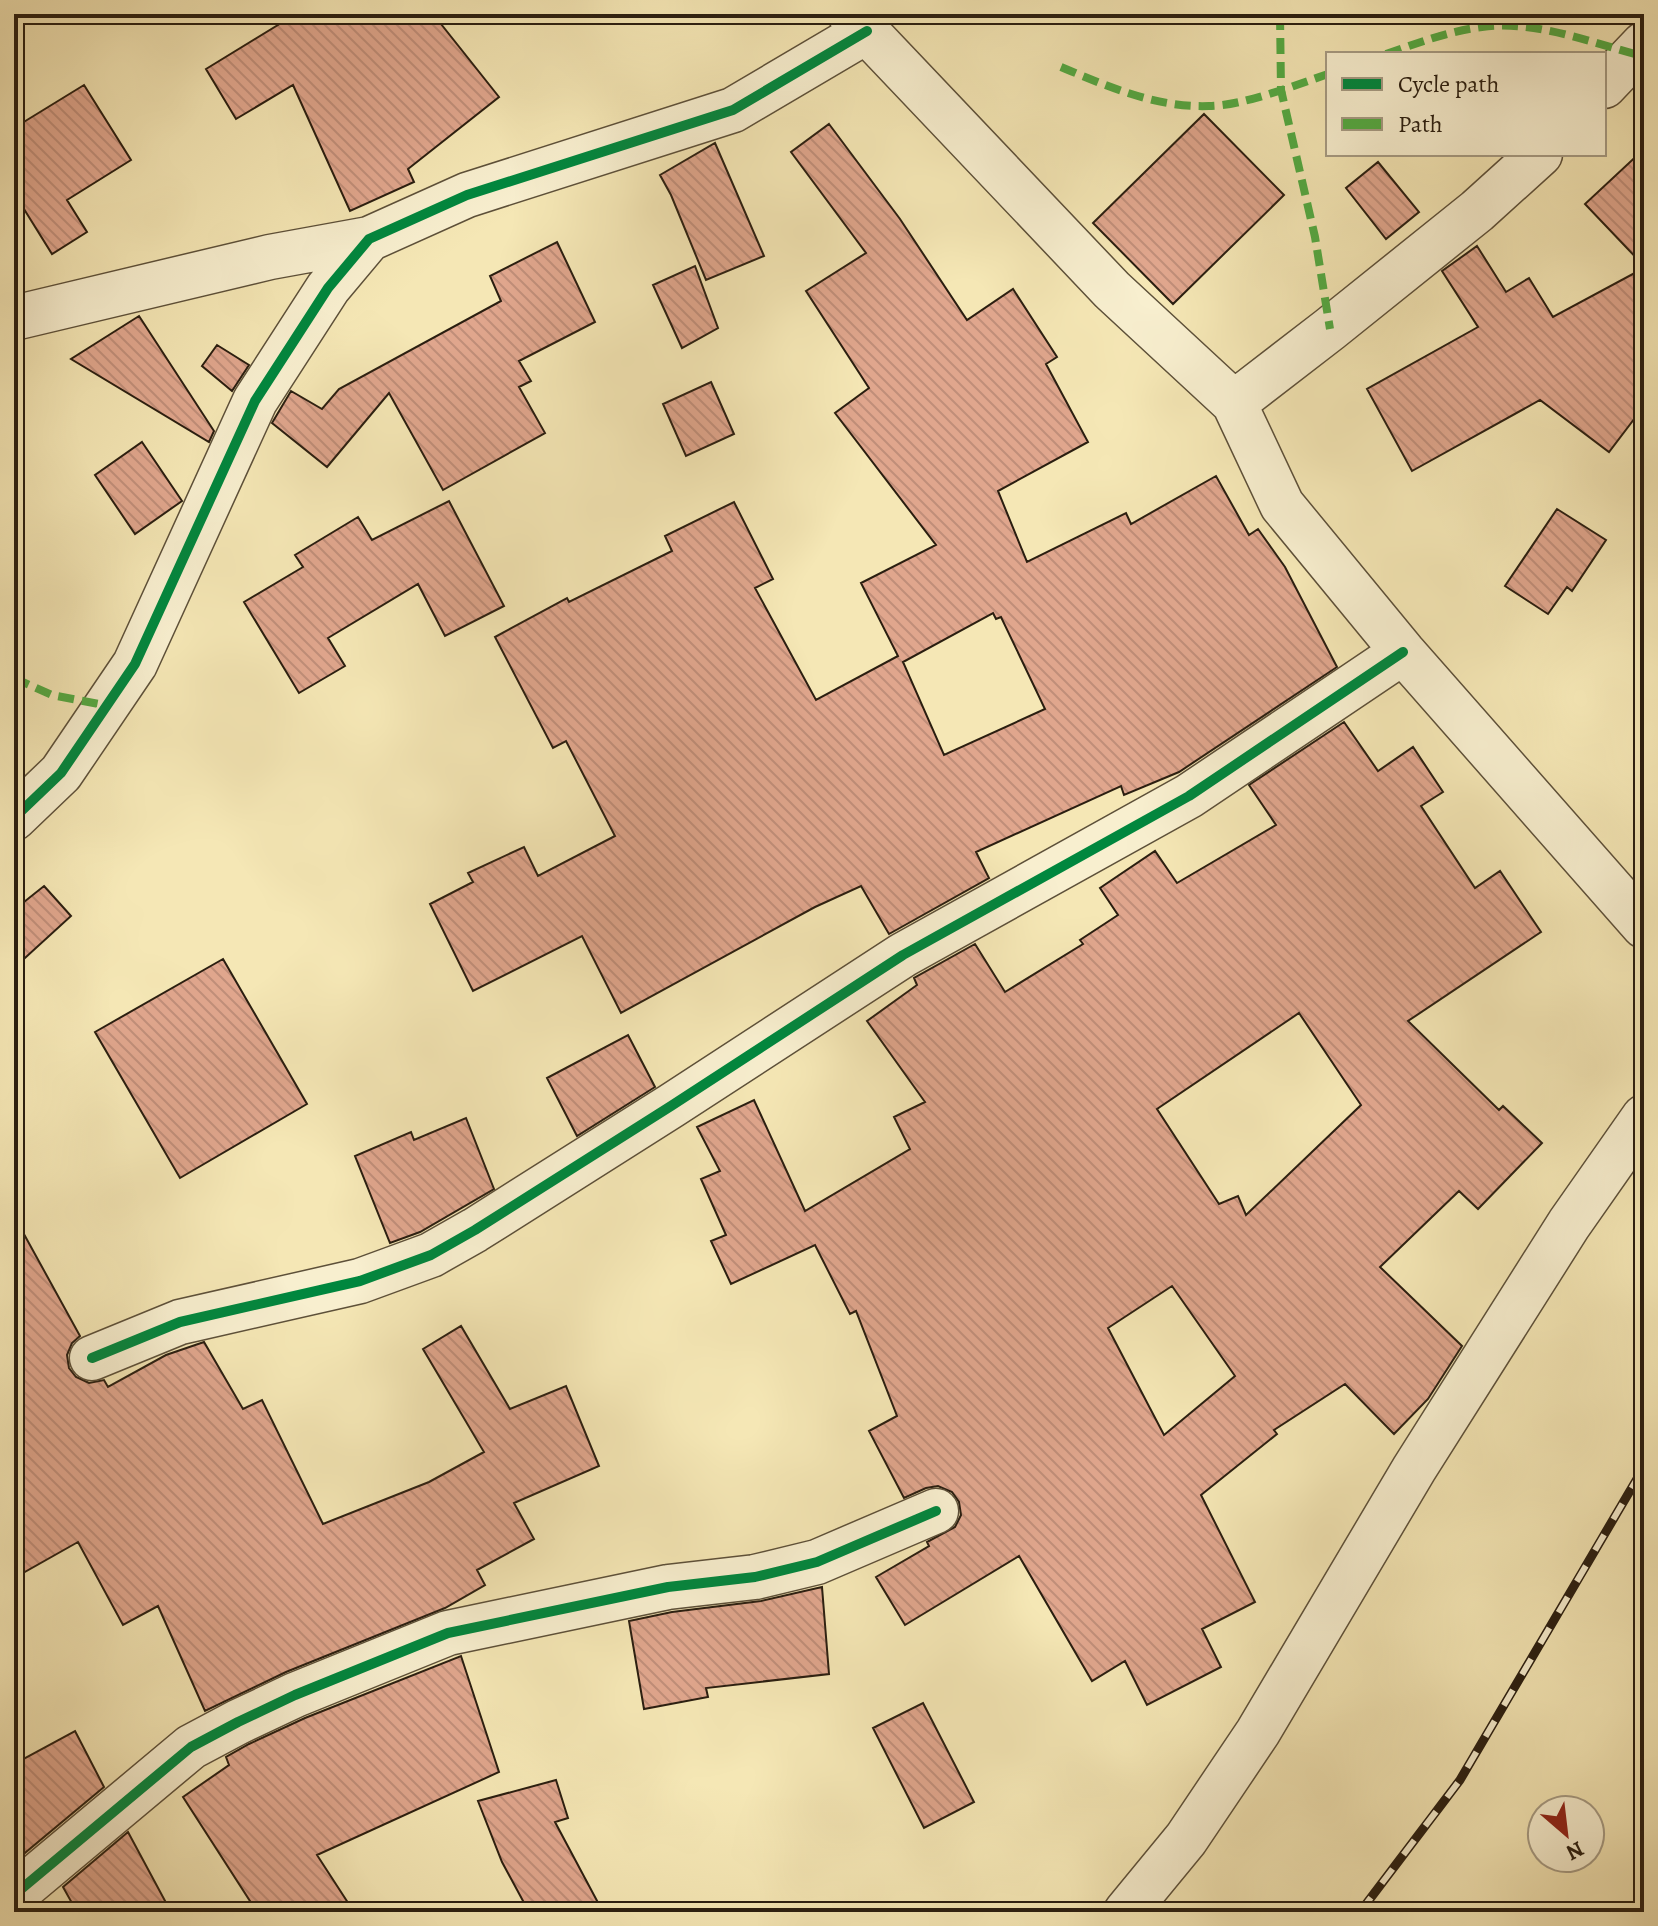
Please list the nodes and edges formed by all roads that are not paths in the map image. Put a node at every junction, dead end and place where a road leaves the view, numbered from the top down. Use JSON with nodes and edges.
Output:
{"nodes":[{"id":1,"x":858,"y":22,"type":"edge"},
{"id":2,"x":1644,"y":44,"type":"edge"},
{"id":3,"x":1606,"y":84,"type":"edge"},
{"id":4,"x":1538,"y":156,"type":"edge"},
{"id":5,"x":369,"y":239,"type":"junction"},
{"id":6,"x":14,"y":318,"type":"edge"},
{"id":7,"x":1234,"y":403,"type":"junction"},
{"id":8,"x":1403,"y":652,"type":"junction"},
{"id":9,"x":14,"y":818,"type":"edge"},
{"id":10,"x":1644,"y":926,"type":"edge"},
{"id":11,"x":1644,"y":1117,"type":"edge"},
{"id":12,"x":92,"y":1358,"type":"dead end"},
{"id":13,"x":936,"y":1511,"type":"dead end"},
{"id":14,"x":14,"y":1895,"type":"edge"},
{"id":15,"x":1126,"y":1912,"type":"edge"}],
"edges":[{"from":1,"to":5,"type":"street"},
{"from":1,"to":7,"type":"street"},
{"from":2,"to":3,"type":"street"},
{"from":4,"to":7,"type":"street"},
{"from":5,"to":6,"type":"street"},
{"from":5,"to":9,"type":"street"},
{"from":7,"to":8,"type":"street"},
{"from":8,"to":10,"type":"street"},
{"from":8,"to":12,"type":"street"},
{"from":11,"to":15,"type":"street"},
{"from":13,"to":14,"type":"street"}]}
